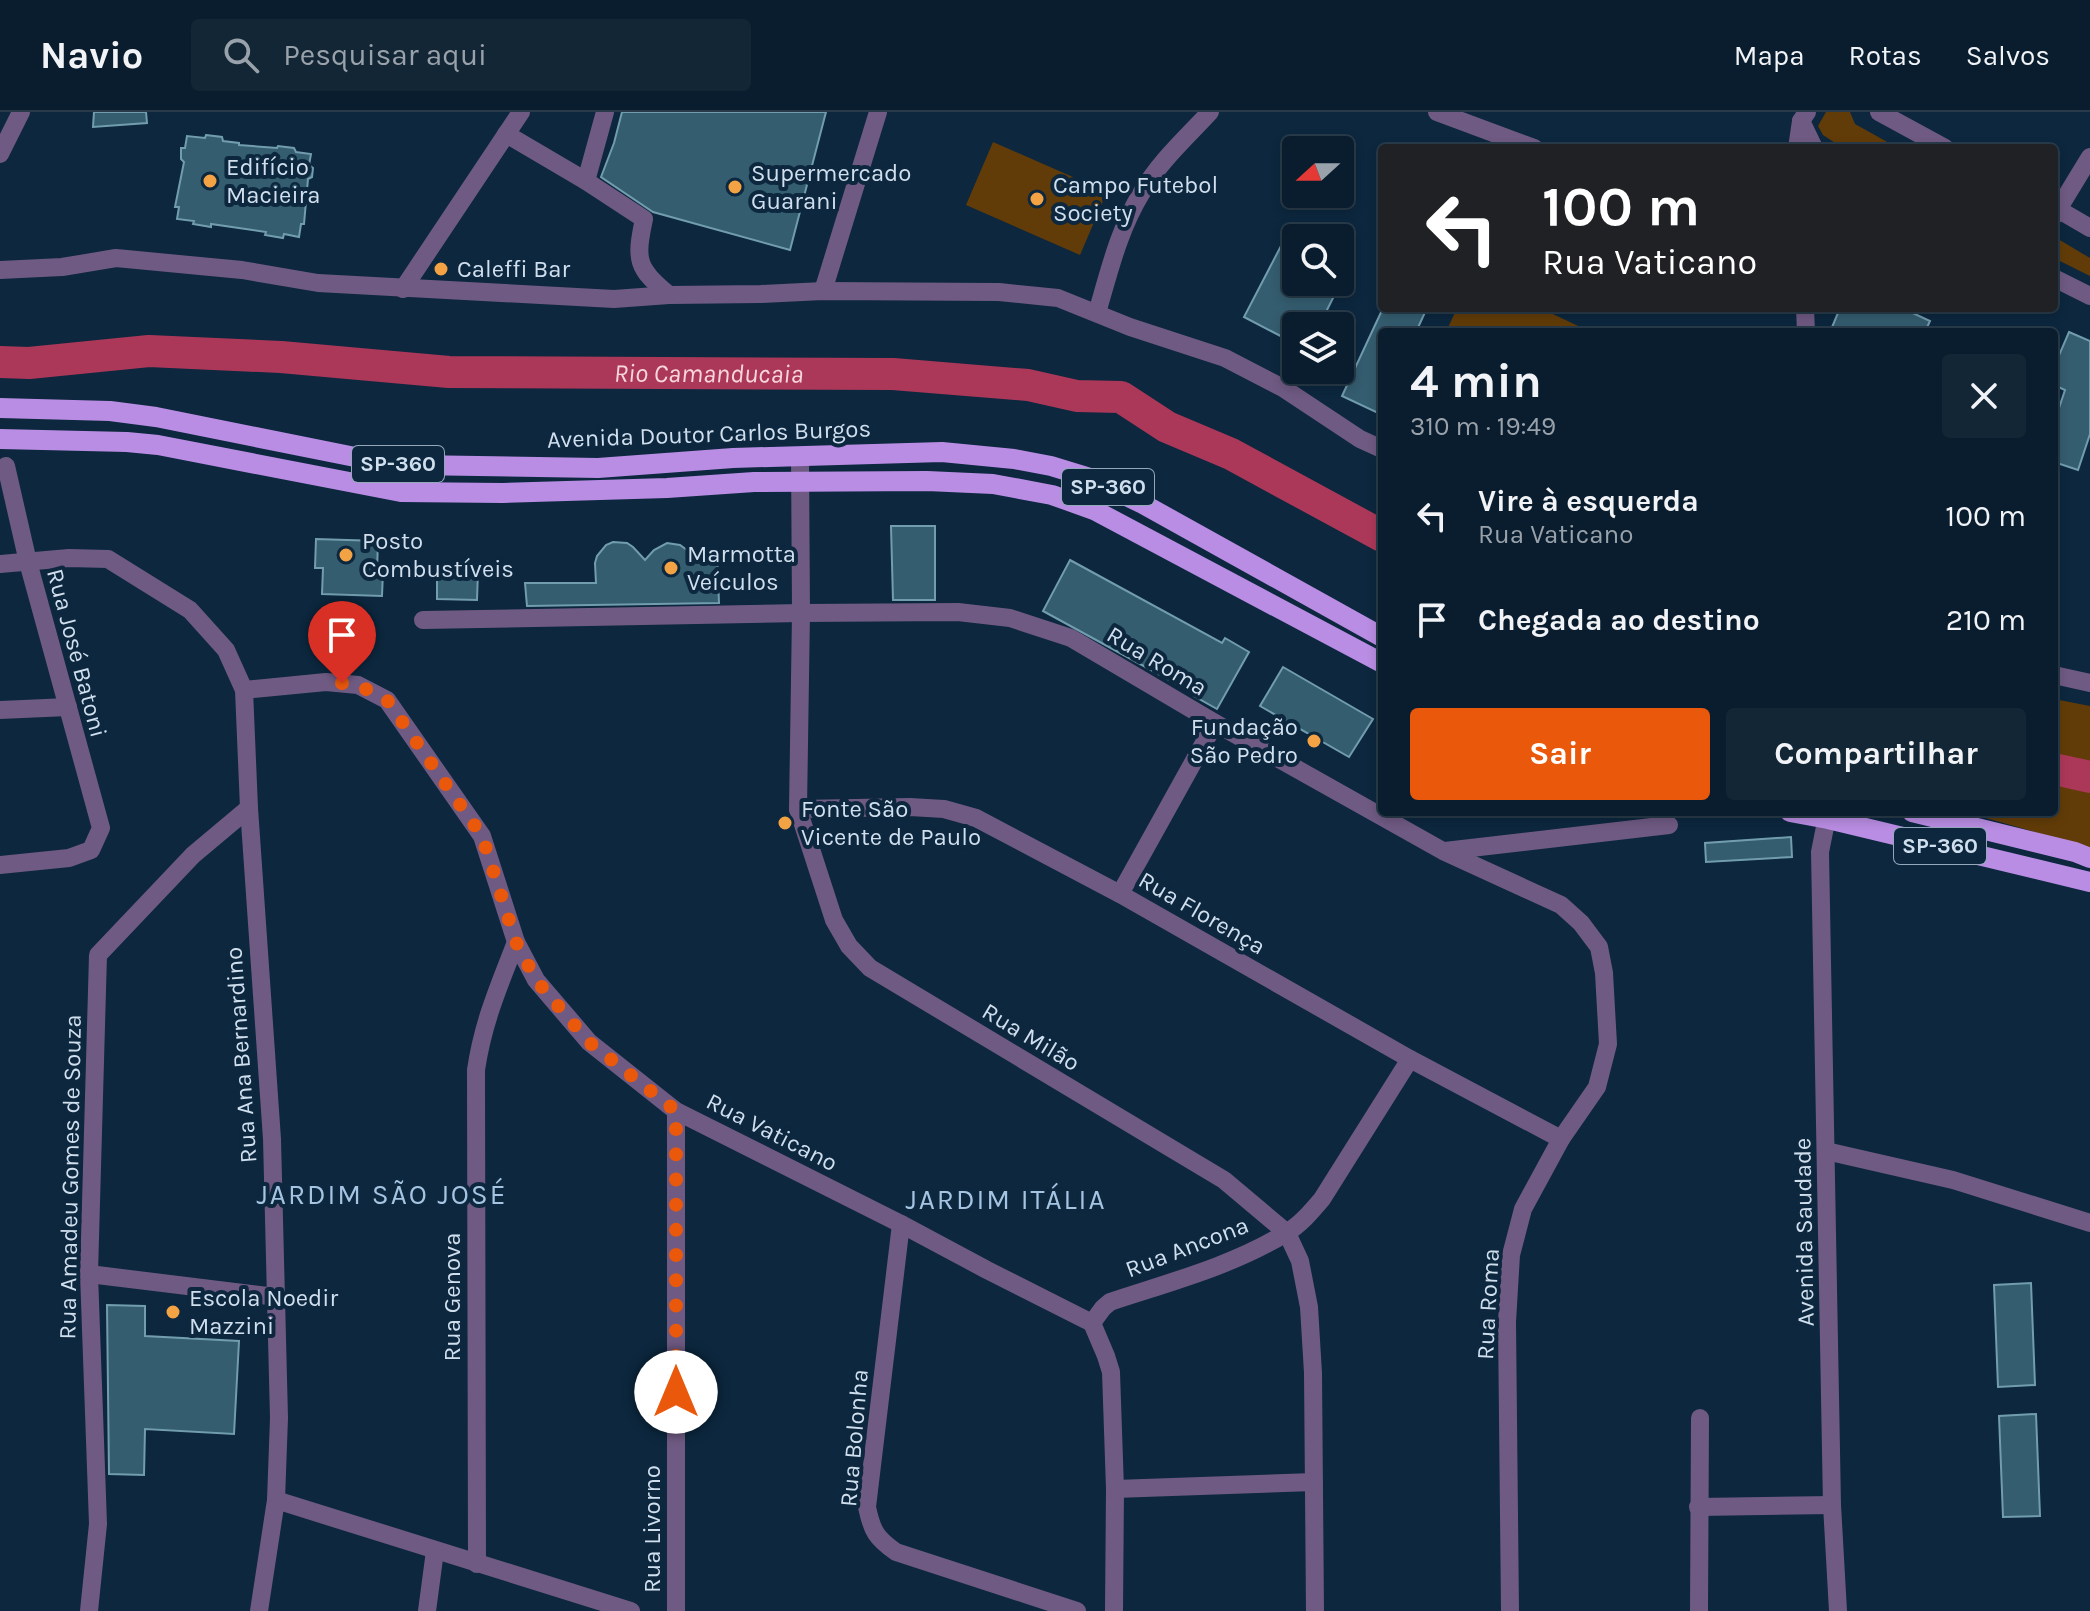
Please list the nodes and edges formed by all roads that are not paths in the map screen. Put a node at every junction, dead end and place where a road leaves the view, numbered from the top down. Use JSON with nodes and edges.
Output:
{"nodes":[{"id":1,"x":21,"y":112,"type":"edge"},
{"id":2,"x":521,"y":112,"type":"edge"},
{"id":3,"x":605,"y":112,"type":"edge"},
{"id":4,"x":878,"y":112,"type":"edge"},
{"id":5,"x":1210,"y":112,"type":"edge"},
{"id":6,"x":1437,"y":112,"type":"edge"},
{"id":7,"x":1879,"y":112,"type":"edge"},
{"id":8,"x":1804,"y":116,"type":"edge"},
{"id":9,"x":506,"y":134,"type":"junction"},
{"id":10,"x":1523,"y":144,"type":"edge"},
{"id":11,"x":1798,"y":144,"type":"edge"},
{"id":12,"x":1813,"y":144,"type":"edge"},
{"id":13,"x":1938,"y":144,"type":"edge"},
{"id":14,"x":0,"y":154,"type":"edge"},
{"id":15,"x":2090,"y":157,"type":"edge"},
{"id":16,"x":586,"y":181,"type":"junction"},
{"id":17,"x":2058,"y":208,"type":"edge"},
{"id":18,"x":2058,"y":212,"type":"edge"},
{"id":19,"x":2090,"y":228,"type":"edge"},
{"id":20,"x":0,"y":270,"type":"edge"},
{"id":21,"x":2058,"y":280,"type":"edge"},
{"id":22,"x":403,"y":289,"type":"junction"},
{"id":23,"x":823,"y":291,"type":"junction"},
{"id":24,"x":669,"y":295,"type":"junction"},
{"id":25,"x":2090,"y":296,"type":"edge"},
{"id":26,"x":1097,"y":313,"type":"junction"},
{"id":27,"x":0,"y":408,"type":"edge"},
{"id":28,"x":0,"y":439,"type":"edge"},
{"id":29,"x":1378,"y":447,"type":"edge"},
{"id":30,"x":800,"y":456,"type":"junction"},
{"id":31,"x":6,"y":466,"type":"dead end"},
{"id":32,"x":800,"y":482,"type":"junction"},
{"id":33,"x":28,"y":562,"type":"junction"},
{"id":34,"x":0,"y":564,"type":"edge"},
{"id":35,"x":801,"y":613,"type":"junction"},
{"id":36,"x":423,"y":620,"type":"dead end"},
{"id":37,"x":1378,"y":635,"type":"edge"},
{"id":38,"x":1378,"y":661,"type":"edge"},
{"id":39,"x":2058,"y":676,"type":"edge"},
{"id":40,"x":2090,"y":683,"type":"edge"},
{"id":41,"x":244,"y":690,"type":"junction"},
{"id":42,"x":68,"y":707,"type":"junction"},
{"id":43,"x":0,"y":710,"type":"edge"},
{"id":44,"x":1215,"y":723,"type":"junction"},
{"id":45,"x":249,"y":808,"type":"junction"},
{"id":46,"x":798,"y":809,"type":"junction"},
{"id":47,"x":1378,"y":815,"type":"edge"},
{"id":48,"x":1381,"y":816,"type":"edge"},
{"id":49,"x":1801,"y":816,"type":"edge"},
{"id":50,"x":1828,"y":816,"type":"edge"},
{"id":51,"x":1928,"y":816,"type":"edge"},
{"id":52,"x":1669,"y":825,"type":"dead end"},
{"id":53,"x":1443,"y":851,"type":"junction"},
{"id":54,"x":1820,"y":852,"type":"junction"},
{"id":55,"x":2090,"y":858,"type":"edge"},
{"id":56,"x":0,"y":865,"type":"edge"},
{"id":57,"x":2090,"y":882,"type":"edge"},
{"id":58,"x":1120,"y":894,"type":"junction"},
{"id":59,"x":516,"y":942,"type":"junction"},
{"id":60,"x":1410,"y":1059,"type":"junction"},
{"id":61,"x":676,"y":1111,"type":"junction"},
{"id":62,"x":1561,"y":1139,"type":"junction"},
{"id":63,"x":1826,"y":1151,"type":"junction"},
{"id":64,"x":2090,"y":1223,"type":"edge"},
{"id":65,"x":901,"y":1224,"type":"junction"},
{"id":66,"x":1287,"y":1233,"type":"junction"},
{"id":67,"x":89,"y":1274,"type":"junction"},
{"id":68,"x":276,"y":1297,"type":"junction"},
{"id":69,"x":1092,"y":1323,"type":"junction"},
{"id":70,"x":1700,"y":1418,"type":"dead end"},
{"id":71,"x":1314,"y":1482,"type":"junction"},
{"id":72,"x":1115,"y":1489,"type":"junction"},
{"id":73,"x":276,"y":1500,"type":"junction"},
{"id":74,"x":1832,"y":1505,"type":"junction"},
{"id":75,"x":1698,"y":1507,"type":"junction"},
{"id":76,"x":435,"y":1551,"type":"junction"},
{"id":77,"x":477,"y":1564,"type":"junction"},
{"id":78,"x":89,"y":1611,"type":"edge"},
{"id":79,"x":259,"y":1611,"type":"edge"},
{"id":80,"x":427,"y":1611,"type":"edge"},
{"id":81,"x":631,"y":1611,"type":"edge"},
{"id":82,"x":676,"y":1611,"type":"edge"},
{"id":83,"x":1077,"y":1611,"type":"edge"},
{"id":84,"x":1114,"y":1611,"type":"edge"},
{"id":85,"x":1315,"y":1611,"type":"edge"},
{"id":86,"x":1510,"y":1611,"type":"edge"},
{"id":87,"x":1699,"y":1611,"type":"edge"},
{"id":88,"x":1838,"y":1611,"type":"edge"}],
"edges":[{"from":1,"to":14,"type":"street"},
{"from":2,"to":9,"type":"street"},
{"from":3,"to":16,"type":"street"},
{"from":4,"to":23,"type":"street"},
{"from":5,"to":26,"type":"street"},
{"from":6,"to":10,"type":"street"},
{"from":7,"to":13,"type":"street"},
{"from":8,"to":11,"type":"street"},
{"from":8,"to":12,"type":"street"},
{"from":9,"to":16,"type":"street"},
{"from":9,"to":22,"type":"street"},
{"from":15,"to":17,"type":"street"},
{"from":16,"to":24,"type":"street"},
{"from":18,"to":19,"type":"street"},
{"from":20,"to":22,"type":"street"},
{"from":21,"to":25,"type":"street"},
{"from":22,"to":24,"type":"street"},
{"from":23,"to":24,"type":"street"},
{"from":23,"to":26,"type":"street"},
{"from":26,"to":29,"type":"street"},
{"from":27,"to":30,"type":"main road","name":"Avenida Doutor Carlos Burgos","number":"SP-360"},
{"from":28,"to":32,"type":"main road","name":"Avenida Doutor Carlos Burgos","number":"SP-360"},
{"from":30,"to":32,"type":"street","name":"Rua Milão"},
{"from":30,"to":37,"type":"main road","name":"Avenida Doutor Carlos Burgos","number":"SP-360"},
{"from":31,"to":33,"type":"street","name":"Rua José Batoni"},
{"from":32,"to":35,"type":"street","name":"Rua Milão"},
{"from":32,"to":38,"type":"main road","name":"Avenida Doutor Carlos Burgos","number":"SP-360"},
{"from":33,"to":34,"type":"street"},
{"from":33,"to":41,"type":"street","name":"Rua Ana Bernardino"},
{"from":33,"to":42,"type":"street","name":"Rua José Batoni"},
{"from":35,"to":36,"type":"street","name":"Rua Roma"},
{"from":35,"to":44,"type":"street","name":"Rua Roma"},
{"from":35,"to":46,"type":"street","name":"Rua Milão"},
{"from":39,"to":40,"type":"street"},
{"from":41,"to":45,"type":"street","name":"Rua Ana Bernardino"},
{"from":41,"to":59,"type":"street","name":"Rua Vaticano"},
{"from":42,"to":43,"type":"street"},
{"from":42,"to":56,"type":"street","name":"Rua José Batoni"},
{"from":44,"to":47,"type":"street","name":"Rua Roma"},
{"from":44,"to":58,"type":"street"},
{"from":45,"to":67,"type":"street","name":"Rua Amadeu Gomes de Souza"},
{"from":45,"to":68,"type":"street","name":"Rua Ana Bernardino"},
{"from":46,"to":58,"type":"street","name":"Rua Florença"},
{"from":46,"to":66,"type":"street","name":"Rua Milão"},
{"from":48,"to":53,"type":"street","name":"Rua Roma"},
{"from":49,"to":54,"type":"street","name":"Avenida Saudade"},
{"from":50,"to":54,"type":"street","name":"Avenida Saudade"},
{"from":50,"to":57,"type":"main road","number":"SP-360"},
{"from":51,"to":55,"type":"main road","number":"SP-360"},
{"from":52,"to":53,"type":"street"},
{"from":53,"to":62,"type":"street","name":"Rua Roma"},
{"from":54,"to":63,"type":"street","name":"Avenida Saudade"},
{"from":58,"to":60,"type":"street","name":"Rua Florença"},
{"from":59,"to":61,"type":"street","name":"Rua Vaticano"},
{"from":59,"to":77,"type":"street","name":"Rua Genova"},
{"from":60,"to":62,"type":"street","name":"Rua Florença"},
{"from":60,"to":66,"type":"street","name":"Rua Ancona"},
{"from":61,"to":65,"type":"street","name":"Rua Vaticano"},
{"from":61,"to":82,"type":"street","name":"Rua Livorno"},
{"from":62,"to":86,"type":"street","name":"Rua Roma"},
{"from":63,"to":64,"type":"street"},
{"from":63,"to":74,"type":"street","name":"Avenida Saudade"},
{"from":65,"to":69,"type":"street","name":"Rua Vaticano"},
{"from":65,"to":83,"type":"street","name":"Rua Bolonha"},
{"from":66,"to":69,"type":"street","name":"Rua Ancona"},
{"from":66,"to":71,"type":"street","name":"Rua Milão"},
{"from":67,"to":68,"type":"street"},
{"from":67,"to":78,"type":"street","name":"Rua Amadeu Gomes de Souza"},
{"from":68,"to":73,"type":"street","name":"Rua Ana Bernardino"},
{"from":69,"to":72,"type":"street"},
{"from":70,"to":75,"type":"street"},
{"from":71,"to":72,"type":"street"},
{"from":71,"to":85,"type":"street","name":"Rua Milão"},
{"from":72,"to":84,"type":"street"},
{"from":73,"to":76,"type":"street"},
{"from":73,"to":79,"type":"street","name":"Rua Ana Bernardino"},
{"from":74,"to":75,"type":"street"},
{"from":74,"to":88,"type":"street","name":"Avenida Saudade"},
{"from":75,"to":87,"type":"street"},
{"from":76,"to":77,"type":"street"},
{"from":76,"to":80,"type":"street"},
{"from":77,"to":81,"type":"street"}]}
